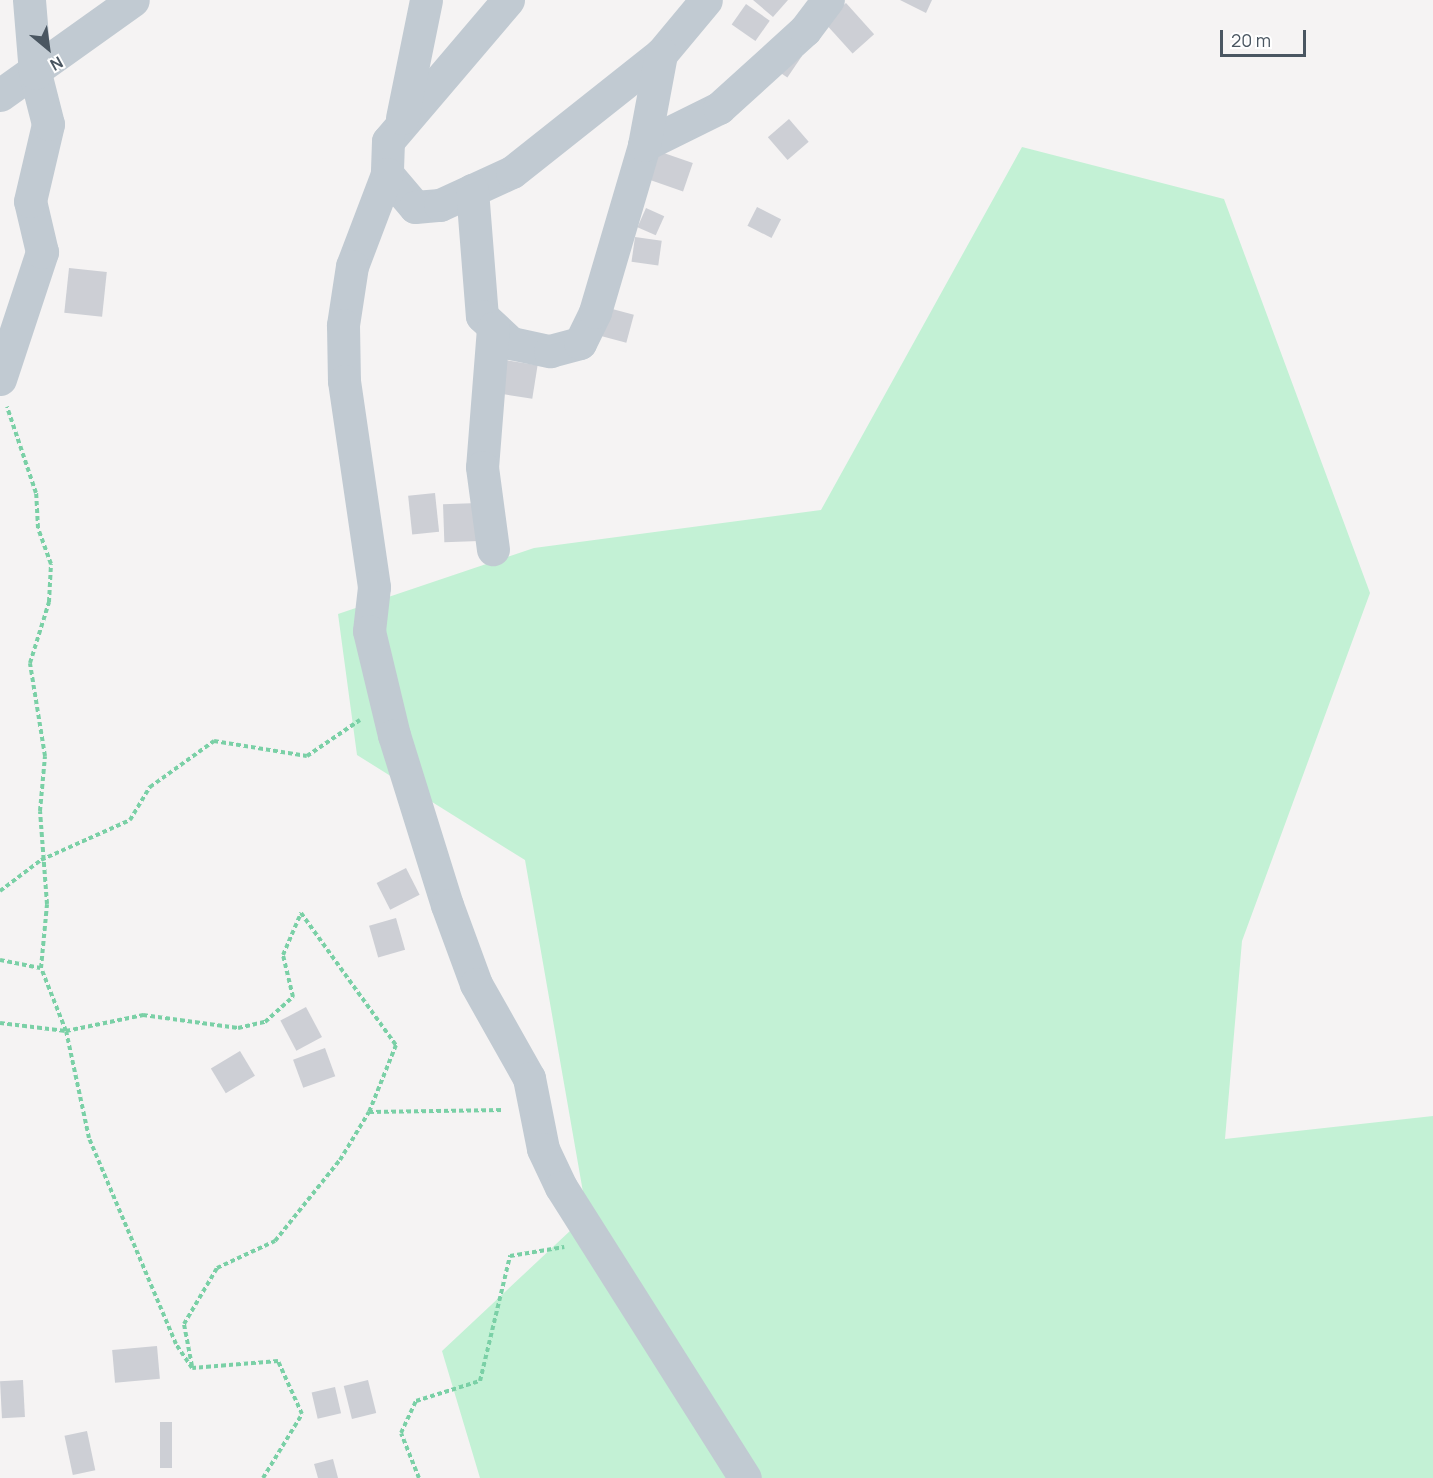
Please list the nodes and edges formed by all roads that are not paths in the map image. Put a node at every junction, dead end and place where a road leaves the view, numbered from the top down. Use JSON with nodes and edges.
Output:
{"nodes":[{"id":1,"x":29,"y":0,"type":"edge"},
{"id":2,"x":133,"y":0,"type":"edge"},
{"id":3,"x":426,"y":0,"type":"edge"},
{"id":4,"x":508,"y":0,"type":"edge"},
{"id":5,"x":706,"y":0,"type":"edge"},
{"id":6,"x":828,"y":0,"type":"edge"},
{"id":7,"x":661,"y":54,"type":"junction"},
{"id":8,"x":35,"y":74,"type":"junction"},
{"id":9,"x":0,"y":95,"type":"edge"},
{"id":10,"x":402,"y":118,"type":"junction"},
{"id":11,"x":644,"y":145,"type":"junction"},
{"id":12,"x":387,"y":174,"type":"junction"},
{"id":13,"x":472,"y":190,"type":"junction"},
{"id":14,"x":493,"y":328,"type":"junction"},
{"id":15,"x":3,"y":389,"type":"edge"},
{"id":16,"x":493,"y":549,"type":"dead end"},
{"id":17,"x":745,"y":1478,"type":"edge"}],
"edges":[{"from":1,"to":8,"type":"street"},
{"from":2,"to":8,"type":"street"},
{"from":3,"to":10,"type":"street"},
{"from":4,"to":10,"type":"street"},
{"from":5,"to":7,"type":"street"},
{"from":6,"to":11,"type":"street"},
{"from":7,"to":11,"type":"street"},
{"from":7,"to":13,"type":"street"},
{"from":8,"to":9,"type":"street"},
{"from":8,"to":15,"type":"street"},
{"from":10,"to":12,"type":"street"},
{"from":11,"to":14,"type":"street"},
{"from":12,"to":13,"type":"street"},
{"from":12,"to":17,"type":"street"},
{"from":13,"to":14,"type":"street"},
{"from":14,"to":16,"type":"street"}]}
